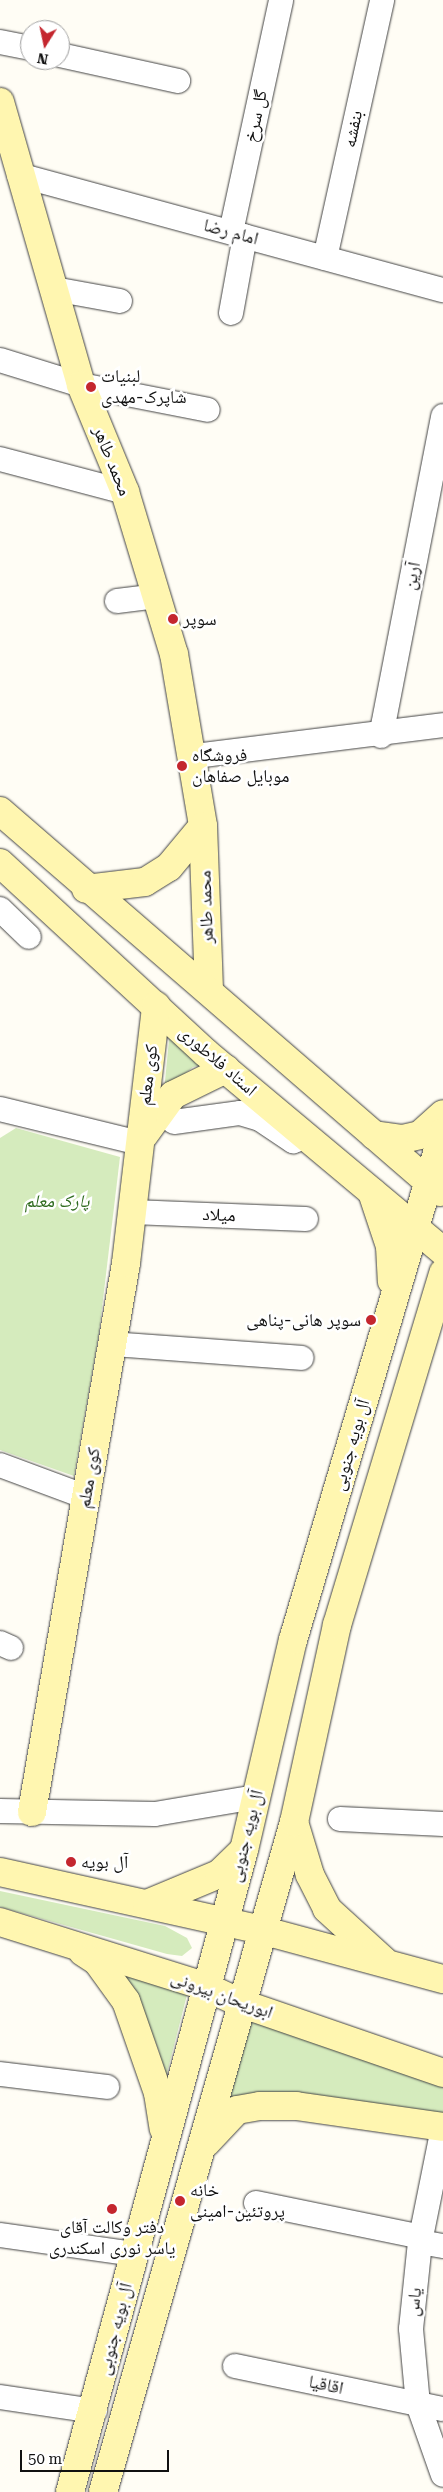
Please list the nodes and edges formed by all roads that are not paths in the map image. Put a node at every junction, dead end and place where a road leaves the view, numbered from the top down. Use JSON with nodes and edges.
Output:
{"nodes":[{"id":1,"x":281,"y":0,"type":"edge"},
{"id":2,"x":382,"y":0,"type":"edge"},
{"id":3,"x":0,"y":42,"type":"edge"},
{"id":4,"x":20,"y":46,"type":"edge"},
{"id":5,"x":70,"y":57,"type":"edge"},
{"id":6,"x":178,"y":81,"type":"dead end"},
{"id":7,"x":0,"y":102,"type":"edge"},
{"id":8,"x":19,"y":175,"type":"junction"},
{"id":9,"x":238,"y":234,"type":"junction"},
{"id":10,"x":324,"y":258,"type":"junction"},
{"id":11,"x":54,"y":289,"type":"junction"},
{"id":12,"x":443,"y":290,"type":"edge"},
{"id":13,"x":120,"y":301,"type":"dead end"},
{"id":14,"x":231,"y":313,"type":"dead end"},
{"id":15,"x":0,"y":360,"type":"edge"},
{"id":16,"x":81,"y":385,"type":"junction"},
{"id":17,"x":208,"y":410,"type":"dead end"},
{"id":18,"x":443,"y":416,"type":"edge"},
{"id":19,"x":0,"y":459,"type":"edge"},
{"id":20,"x":437,"y":480,"type":"edge"},
{"id":21,"x":125,"y":492,"type":"junction"},
{"id":22,"x":157,"y":596,"type":"junction"},
{"id":23,"x":117,"y":601,"type":"dead end"},
{"id":24,"x":443,"y":725,"type":"edge"},
{"id":25,"x":381,"y":736,"type":"junction"},
{"id":26,"x":195,"y":756,"type":"junction"},
{"id":27,"x":0,"y":811,"type":"edge"},
{"id":28,"x":203,"y":826,"type":"junction"},
{"id":29,"x":0,"y":863,"type":"edge"},
{"id":30,"x":86,"y":889,"type":"junction"},
{"id":31,"x":0,"y":909,"type":"edge"},
{"id":32,"x":29,"y":937,"type":"dead end"},
{"id":33,"x":209,"y":989,"type":"junction"},
{"id":34,"x":156,"y":1006,"type":"junction"},
{"id":35,"x":226,"y":1069,"type":"junction"},
{"id":36,"x":0,"y":1109,"type":"edge"},
{"id":37,"x":443,"y":1114,"type":"edge"},
{"id":38,"x":174,"y":1122,"type":"dead end"},
{"id":39,"x":443,"y":1133,"type":"edge"},
{"id":40,"x":374,"y":1135,"type":"junction"},
{"id":41,"x":307,"y":1137,"type":"junction"},
{"id":42,"x":140,"y":1143,"type":"junction"},
{"id":43,"x":436,"y":1189,"type":"edge"},
{"id":44,"x":371,"y":1191,"type":"junction"},
{"id":45,"x":132,"y":1212,"type":"junction"},
{"id":46,"x":306,"y":1219,"type":"dead end"},
{"id":47,"x":415,"y":1228,"type":"junction"},
{"id":48,"x":443,"y":1251,"type":"edge"},
{"id":49,"x":443,"y":1273,"type":"edge"},
{"id":50,"x":393,"y":1302,"type":"junction"},
{"id":51,"x":443,"y":1327,"type":"edge"},
{"id":52,"x":112,"y":1344,"type":"junction"},
{"id":53,"x":420,"y":1349,"type":"junction"},
{"id":54,"x":301,"y":1358,"type":"dead end"},
{"id":55,"x":346,"y":1462,"type":"junction"},
{"id":56,"x":0,"y":1465,"type":"edge"},
{"id":57,"x":383,"y":1472,"type":"junction"},
{"id":58,"x":86,"y":1497,"type":"junction"},
{"id":59,"x":256,"y":1797,"type":"junction"},
{"id":60,"x":0,"y":1811,"type":"edge"},
{"id":61,"x":32,"y":1812,"type":"junction"},
{"id":62,"x":340,"y":1819,"type":"dead end"},
{"id":63,"x":294,"y":1822,"type":"junction"},
{"id":64,"x":443,"y":1824,"type":"edge"},
{"id":65,"x":244,"y":1850,"type":"junction"},
{"id":66,"x":0,"y":1872,"type":"edge"},
{"id":67,"x":147,"y":1904,"type":"junction"},
{"id":68,"x":0,"y":1922,"type":"edge"},
{"id":69,"x":223,"y":1922,"type":"junction"},
{"id":70,"x":261,"y":1930,"type":"junction"},
{"id":71,"x":76,"y":1948,"type":"junction"},
{"id":72,"x":389,"y":1965,"type":"junction"},
{"id":73,"x":443,"y":1979,"type":"edge"},
{"id":74,"x":204,"y":1986,"type":"junction"},
{"id":75,"x":240,"y":2003,"type":"junction"},
{"id":76,"x":443,"y":2073,"type":"edge"},
{"id":77,"x":0,"y":2074,"type":"edge"},
{"id":78,"x":107,"y":2087,"type":"dead end"},
{"id":79,"x":443,"y":2128,"type":"edge"},
{"id":80,"x":165,"y":2138,"type":"junction"},
{"id":81,"x":200,"y":2150,"type":"junction"},
{"id":82,"x":256,"y":2203,"type":"dead end"},
{"id":83,"x":0,"y":2235,"type":"edge"},
{"id":84,"x":420,"y":2239,"type":"junction"},
{"id":85,"x":443,"y":2246,"type":"edge"},
{"id":86,"x":134,"y":2254,"type":"junction"},
{"id":87,"x":235,"y":2366,"type":"dead end"},
{"id":88,"x":0,"y":2397,"type":"edge"},
{"id":89,"x":418,"y":2404,"type":"junction"},
{"id":90,"x":443,"y":2409,"type":"edge"},
{"id":91,"x":95,"y":2411,"type":"junction"},
{"id":92,"x":443,"y":2475,"type":"edge"},
{"id":93,"x":70,"y":2492,"type":"edge"},
{"id":94,"x":103,"y":2492,"type":"edge"}],
"edges":[{"from":1,"to":9,"type":"street","name":"گل سرخ"},
{"from":2,"to":10,"type":"street","name":"بنفشه"},
{"from":3,"to":4,"type":"street"},
{"from":5,"to":6,"type":"street"},
{"from":7,"to":8,"type":"main road","name":"محمد طاهر"},
{"from":8,"to":9,"type":"street","name":"امام رضا"},
{"from":8,"to":11,"type":"main road","name":"محمد طاهر"},
{"from":9,"to":10,"type":"street","name":"امام رضا"},
{"from":9,"to":14,"type":"street","name":"گل سرخ"},
{"from":10,"to":12,"type":"street","name":"امام رضا"},
{"from":11,"to":13,"type":"street"},
{"from":11,"to":16,"type":"main road","name":"محمد طاهر"},
{"from":15,"to":16,"type":"street"},
{"from":16,"to":17,"type":"street"},
{"from":16,"to":21,"type":"main road","name":"محمد طاهر"},
{"from":18,"to":20,"type":"street","name":"آرین"},
{"from":19,"to":21,"type":"street"},
{"from":20,"to":25,"type":"street","name":"آرین"},
{"from":21,"to":22,"type":"main road","name":"محمد طاهر"},
{"from":22,"to":23,"type":"street"},
{"from":22,"to":26,"type":"main road","name":"محمد طاهر"},
{"from":24,"to":25,"type":"street"},
{"from":25,"to":26,"type":"street"},
{"from":26,"to":28,"type":"main road","name":"محمد طاهر"},
{"from":27,"to":30,"type":"main road"},
{"from":28,"to":30,"type":"main road","name":"محمد طاهر"},
{"from":28,"to":33,"type":"main road","name":"محمد طاهر"},
{"from":29,"to":34,"type":"main road","name":"استاد فلاطوری"},
{"from":30,"to":33,"type":"main road"},
{"from":31,"to":32,"type":"street"},
{"from":33,"to":40,"type":"main road"},
{"from":34,"to":35,"type":"main road","name":"استاد فلاطوری"},
{"from":34,"to":42,"type":"main road","name":"کوی معلم"},
{"from":35,"to":41,"type":"main road","name":"استاد فلاطوری"},
{"from":35,"to":42,"type":"main road","name":"کوی معلم"},
{"from":36,"to":42,"type":"street"},
{"from":37,"to":40,"type":"main road"},
{"from":38,"to":41,"type":"street"},
{"from":39,"to":43,"type":"main road","name":"آل بویه جنوبی"},
{"from":40,"to":43,"type":"main road"},
{"from":41,"to":44,"type":"main road","name":"استاد فلاطوری"},
{"from":42,"to":45,"type":"main road","name":"کوی معلم"},
{"from":43,"to":47,"type":"main road","name":"آل بویه جنوبی"},
{"from":44,"to":47,"type":"main road","name":"استاد فلاطوری"},
{"from":44,"to":50,"type":"main road"},
{"from":45,"to":46,"type":"street","name":"میلاد"},
{"from":45,"to":52,"type":"main road","name":"کوی معلم"},
{"from":47,"to":48,"type":"main road","name":"استاد فلاطوری"},
{"from":47,"to":50,"type":"main road","name":"آل بویه جنوبی"},
{"from":49,"to":53,"type":"main road","name":"آل بویه جنوبی"},
{"from":50,"to":55,"type":"main road","name":"آل بویه جنوبی"},
{"from":51,"to":53,"type":"main road"},
{"from":52,"to":54,"type":"street"},
{"from":52,"to":58,"type":"main road","name":"کوی معلم"},
{"from":53,"to":57,"type":"main road","name":"آل بویه جنوبی"},
{"from":55,"to":57,"type":"main road"},
{"from":55,"to":59,"type":"main road","name":"آل بویه جنوبی"},
{"from":56,"to":58,"type":"street"},
{"from":57,"to":63,"type":"main road","name":"آل بویه جنوبی"},
{"from":58,"to":61,"type":"main road","name":"کوی معلم"},
{"from":59,"to":61,"type":"street"},
{"from":59,"to":65,"type":"main road","name":"آل بویه جنوبی"},
{"from":60,"to":61,"type":"street"},
{"from":62,"to":64,"type":"street"},
{"from":63,"to":70,"type":"main road","name":"آل بویه جنوبی"},
{"from":63,"to":72,"type":"main road"},
{"from":65,"to":67,"type":"main road"},
{"from":65,"to":69,"type":"main road","name":"آل بویه جنوبی"},
{"from":66,"to":67,"type":"main road"},
{"from":67,"to":69,"type":"main road"},
{"from":68,"to":71,"type":"main road","name":"ابوریحان بیرونی"},
{"from":69,"to":70,"type":"main road"},
{"from":69,"to":74,"type":"main road","name":"آل بویه جنوبی"},
{"from":70,"to":72,"type":"main road"},
{"from":70,"to":75,"type":"main road","name":"آل بویه جنوبی"},
{"from":71,"to":74,"type":"main road","name":"ابوریحان بیرونی"},
{"from":71,"to":80,"type":"main road"},
{"from":72,"to":73,"type":"main road"},
{"from":74,"to":75,"type":"main road","name":"ابوریحان بیرونی"},
{"from":74,"to":80,"type":"main road","name":"آل بویه جنوبی"},
{"from":75,"to":76,"type":"main road","name":"ابوریحان بیرونی"},
{"from":75,"to":81,"type":"main road","name":"آل بویه جنوبی"},
{"from":77,"to":78,"type":"street"},
{"from":79,"to":81,"type":"main road"},
{"from":79,"to":84,"type":"street","name":"یاس"},
{"from":80,"to":86,"type":"main road","name":"آل بویه جنوبی"},
{"from":81,"to":94,"type":"main road","name":"آل بویه جنوبی"},
{"from":82,"to":84,"type":"street"},
{"from":83,"to":86,"type":"street"},
{"from":84,"to":85,"type":"street"},
{"from":84,"to":89,"type":"street","name":"یاس"},
{"from":86,"to":91,"type":"main road","name":"آل بویه جنوبی"},
{"from":87,"to":89,"type":"street","name":"اقاقیا"},
{"from":88,"to":91,"type":"street"},
{"from":89,"to":90,"type":"street","name":"اقاقیا"},
{"from":89,"to":92,"type":"street","name":"یاس"},
{"from":91,"to":93,"type":"main road","name":"آل بویه جنوبی"}]}
